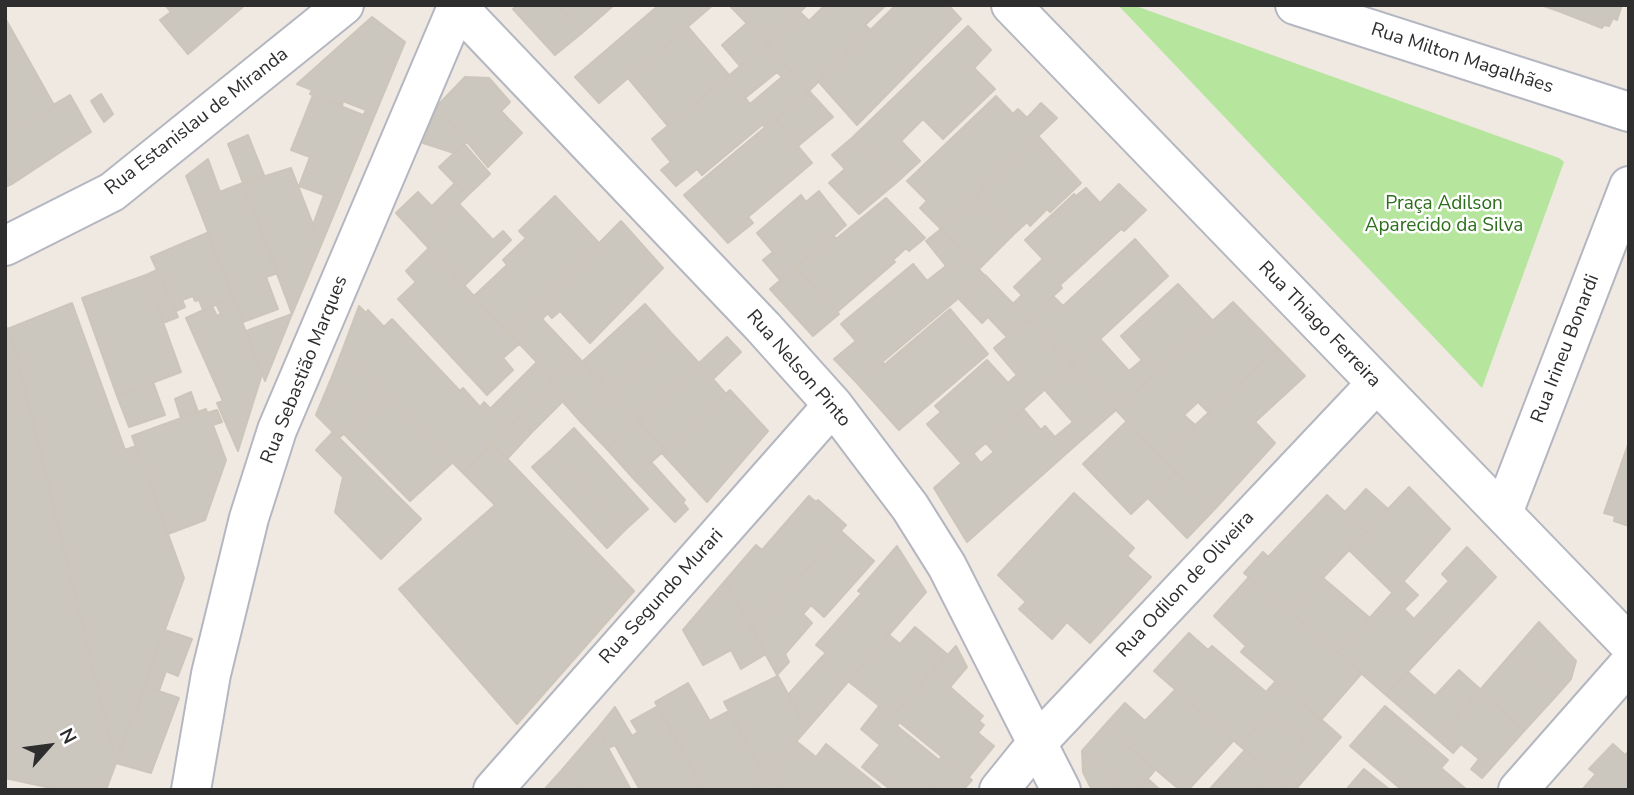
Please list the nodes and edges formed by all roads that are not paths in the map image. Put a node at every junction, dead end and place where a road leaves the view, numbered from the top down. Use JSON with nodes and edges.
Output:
{"nodes":[{"id":1,"x":344,"y":5,"type":"edge"},
{"id":2,"x":1011,"y":5,"type":"edge"},
{"id":3,"x":1295,"y":5,"type":"edge"},
{"id":4,"x":456,"y":6,"type":"edge"},
{"id":5,"x":1629,"y":112,"type":"edge"},
{"id":6,"x":1629,"y":186,"type":"edge"},
{"id":7,"x":5,"y":246,"type":"edge"},
{"id":8,"x":1376,"y":384,"type":"junction"},
{"id":9,"x":833,"y":405,"type":"junction"},
{"id":10,"x":1503,"y":513,"type":"junction"},
{"id":11,"x":1629,"y":644,"type":"edge"},
{"id":12,"x":1629,"y":664,"type":"edge"},
{"id":13,"x":1037,"y":743,"type":"junction"},
{"id":14,"x":191,"y":790,"type":"edge"},
{"id":15,"x":493,"y":790,"type":"edge"},
{"id":16,"x":999,"y":790,"type":"edge"},
{"id":17,"x":1061,"y":790,"type":"edge"},
{"id":18,"x":1518,"y":790,"type":"edge"}],
"edges":[{"from":1,"to":7,"type":"street","name":"Rua Estanislau de Miranda"},
{"from":2,"to":8,"type":"street","name":"Rua Thiago Ferreira"},
{"from":3,"to":5,"type":"street","name":"Rua Milton Magalhães"},
{"from":4,"to":9,"type":"street","name":"Rua Nelson Pinto"},
{"from":4,"to":14,"type":"street","name":"Rua Sebastião Marques"},
{"from":6,"to":10,"type":"street","name":"Rua Irineu Bonardi"},
{"from":8,"to":10,"type":"street","name":"Rua Thiago Ferreira"},
{"from":8,"to":13,"type":"street","name":"Rua Odilon de Oliveira"},
{"from":9,"to":13,"type":"street","name":"Rua Nelson Pinto"},
{"from":9,"to":15,"type":"street","name":"Rua Segundo Murari"},
{"from":10,"to":11,"type":"street","name":"Rua Thiago Ferreira"},
{"from":12,"to":18,"type":"street"},
{"from":13,"to":16,"type":"street","name":"Rua Odilon de Oliveira"},
{"from":13,"to":17,"type":"street","name":"Rua Nelson Pinto"}]}
